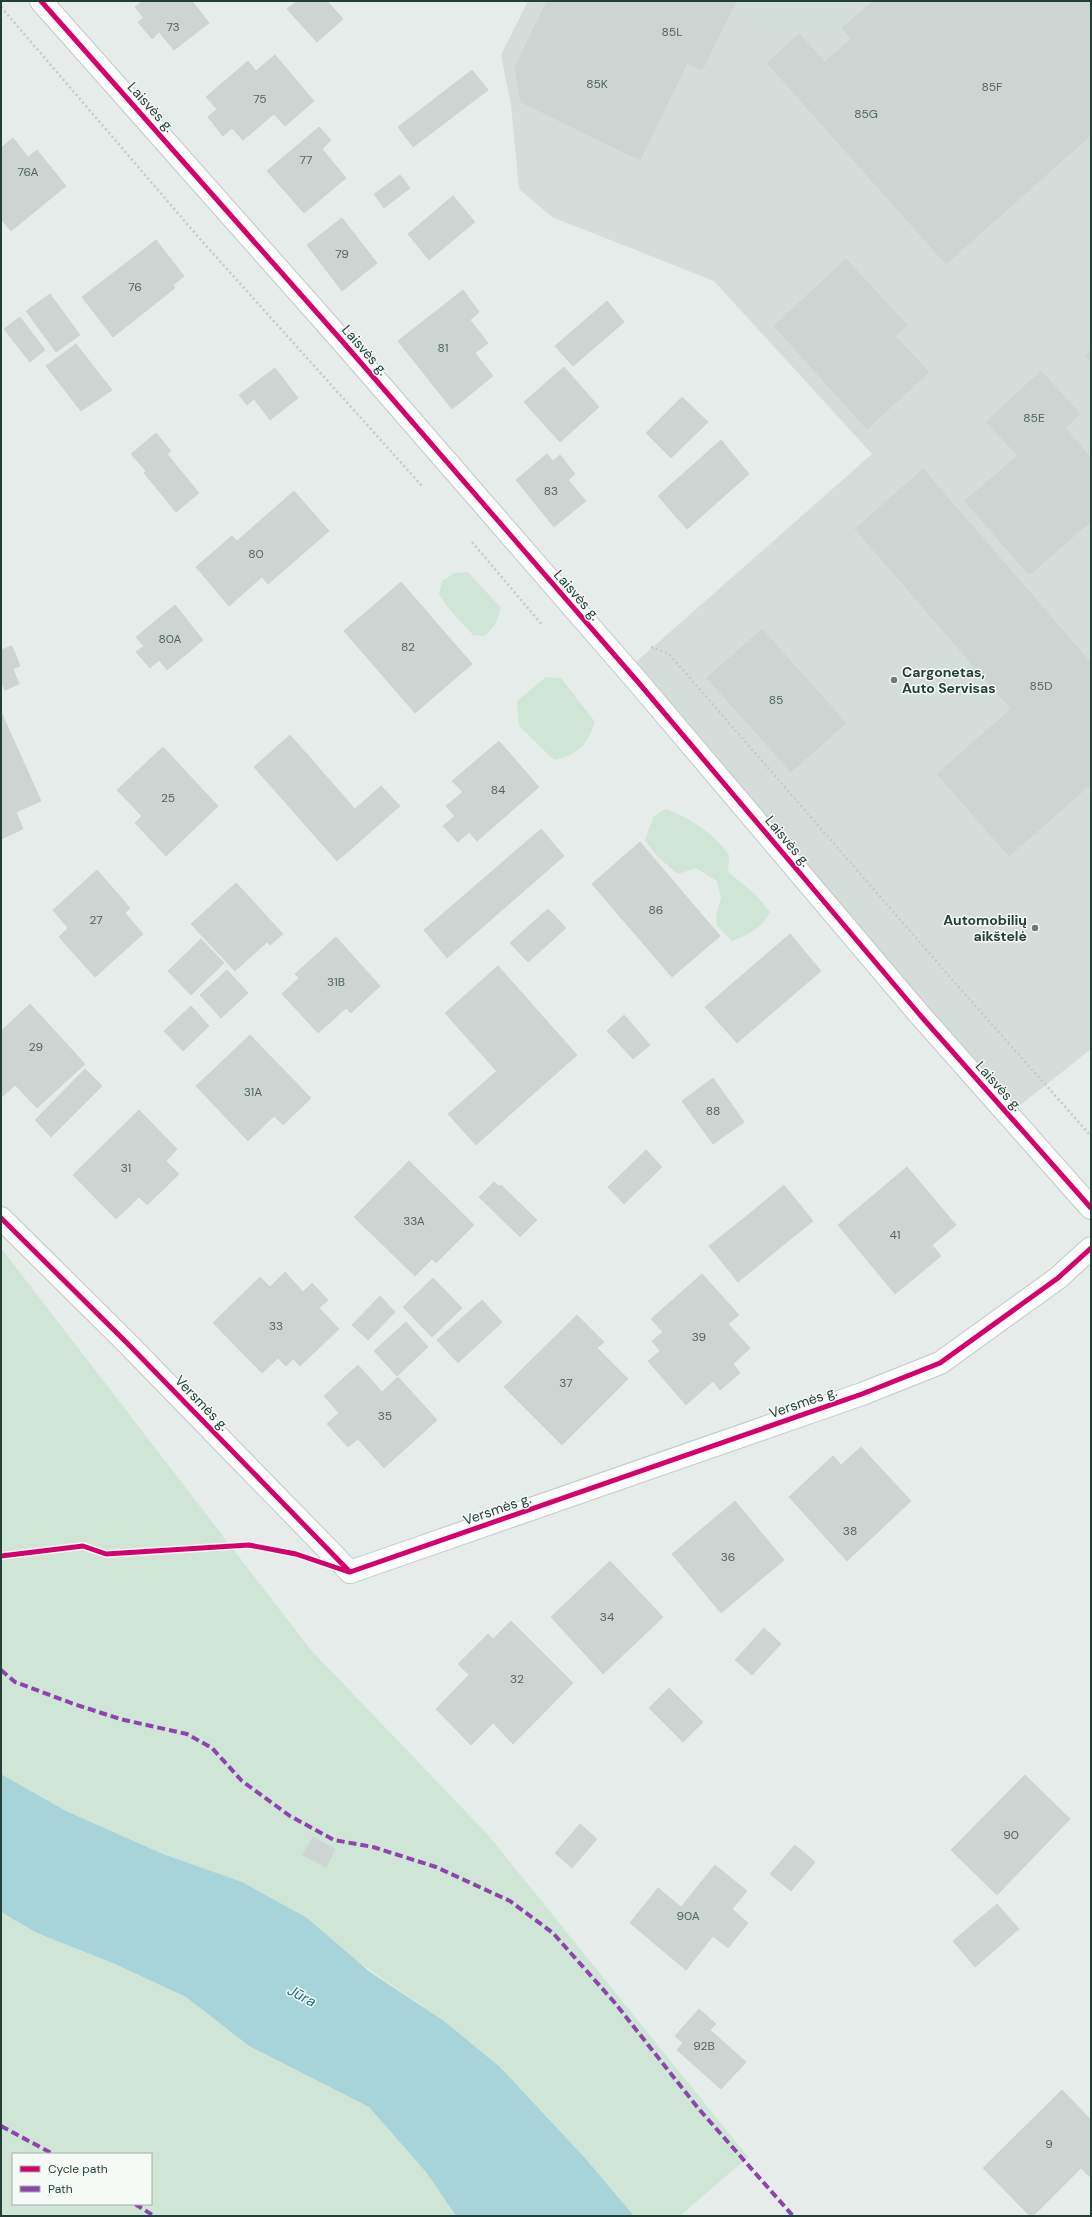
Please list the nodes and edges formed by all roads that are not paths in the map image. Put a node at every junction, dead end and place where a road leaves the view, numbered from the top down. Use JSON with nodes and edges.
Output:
{"nodes":[{"id":1,"x":41,"y":1,"type":"edge"},
{"id":2,"x":1091,"y":1208,"type":"edge"},
{"id":3,"x":1,"y":1218,"type":"edge"},
{"id":4,"x":1091,"y":1248,"type":"edge"}],
"edges":[{"from":1,"to":2,"type":"street","name":"Laisvės g."},
{"from":3,"to":4,"type":"street","name":"Versmės g."}]}
